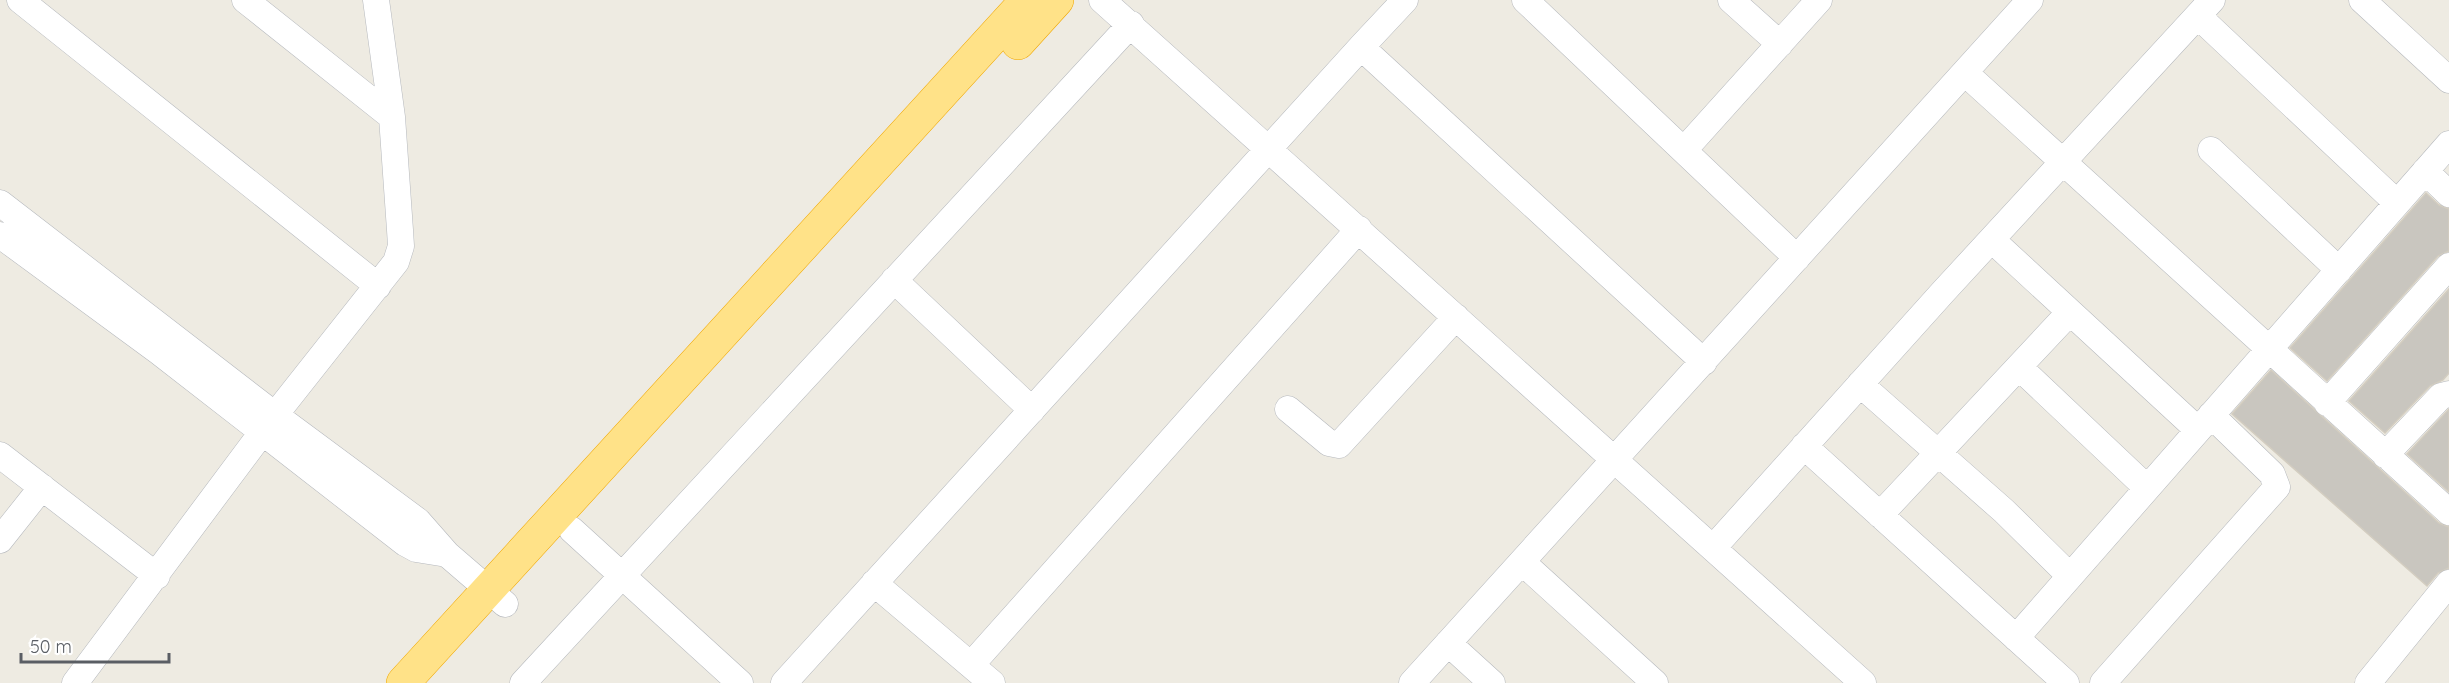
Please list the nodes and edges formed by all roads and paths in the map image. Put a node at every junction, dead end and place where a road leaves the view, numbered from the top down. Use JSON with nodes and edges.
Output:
{"nodes":[{"id":1,"x":20,"y":0,"type":"edge"},
{"id":2,"x":245,"y":0,"type":"edge"},
{"id":3,"x":376,"y":0,"type":"edge"},
{"id":4,"x":1027,"y":0,"type":"edge"},
{"id":5,"x":1057,"y":0,"type":"edge"},
{"id":6,"x":1102,"y":0,"type":"edge"},
{"id":7,"x":1405,"y":0,"type":"edge"},
{"id":8,"x":1525,"y":0,"type":"edge"},
{"id":9,"x":1731,"y":0,"type":"edge"},
{"id":10,"x":1819,"y":0,"type":"edge"},
{"id":11,"x":2030,"y":0,"type":"edge"},
{"id":12,"x":2362,"y":0,"type":"edge"},
{"id":13,"x":2205,"y":8,"type":"edge"},
{"id":14,"x":1131,"y":24,"type":"junction"},
{"id":15,"x":1780,"y":44,"type":"junction"},
{"id":16,"x":1361,"y":47,"type":"junction"},
{"id":17,"x":1965,"y":73,"type":"junction"},
{"id":18,"x":2449,"y":79,"type":"edge"},
{"id":19,"x":392,"y":117,"type":"junction"},
{"id":20,"x":2449,"y":144,"type":"edge"},
{"id":21,"x":1269,"y":148,"type":"junction"},
{"id":22,"x":1684,"y":150,"type":"junction"},
{"id":23,"x":2211,"y":150,"type":"dead end"},
{"id":24,"x":2063,"y":163,"type":"junction"},
{"id":25,"x":2425,"y":171,"type":"junction"},
{"id":26,"x":2449,"y":194,"type":"edge"},
{"id":27,"x":0,"y":203,"type":"edge"},
{"id":28,"x":2397,"y":203,"type":"junction"},
{"id":29,"x":1359,"y":229,"type":"junction"},
{"id":30,"x":0,"y":235,"type":"edge"},
{"id":31,"x":1992,"y":240,"type":"junction"},
{"id":32,"x":1797,"y":258,"type":"junction"},
{"id":33,"x":2449,"y":266,"type":"edge"},
{"id":34,"x":2339,"y":270,"type":"junction"},
{"id":35,"x":894,"y":280,"type":"junction"},
{"id":36,"x":378,"y":286,"type":"junction"},
{"id":37,"x":2070,"y":312,"type":"junction"},
{"id":38,"x":1456,"y":317,"type":"junction"},
{"id":39,"x":2268,"y":350,"type":"junction"},
{"id":40,"x":1704,"y":362,"type":"junction"},
{"id":41,"x":2019,"y":367,"type":"junction"},
{"id":42,"x":1860,"y":384,"type":"junction"},
{"id":43,"x":2449,"y":394,"type":"edge"},
{"id":44,"x":2327,"y":403,"type":"junction"},
{"id":45,"x":1288,"y":409,"type":"dead end"},
{"id":46,"x":1032,"y":410,"type":"junction"},
{"id":47,"x":2205,"y":423,"type":"junction"},
{"id":48,"x":268,"y":424,"type":"junction"},
{"id":49,"x":1804,"y":446,"type":"junction"},
{"id":50,"x":1939,"y":453,"type":"junction"},
{"id":51,"x":0,"y":455,"type":"edge"},
{"id":52,"x":2385,"y":455,"type":"junction"},
{"id":53,"x":1615,"y":460,"type":"junction"},
{"id":54,"x":42,"y":486,"type":"junction"},
{"id":55,"x":2147,"y":488,"type":"junction"},
{"id":56,"x":2449,"y":512,"type":"edge"},
{"id":57,"x":1880,"y":516,"type":"junction"},
{"id":58,"x":572,"y":530,"type":"junction"},
{"id":59,"x":0,"y":540,"type":"edge"},
{"id":60,"x":1713,"y":548,"type":"junction"},
{"id":61,"x":1522,"y":562,"type":"junction"},
{"id":62,"x":622,"y":575,"type":"junction"},
{"id":63,"x":157,"y":576,"type":"junction"},
{"id":64,"x":2070,"y":576,"type":"junction"},
{"id":65,"x":874,"y":583,"type":"junction"},
{"id":66,"x":2449,"y":583,"type":"edge"},
{"id":67,"x":496,"y":597,"type":"junction"},
{"id":68,"x":2016,"y":638,"type":"junction"},
{"id":69,"x":1449,"y":643,"type":"junction"},
{"id":70,"x":971,"y":665,"type":"junction"},
{"id":71,"x":75,"y":683,"type":"edge"},
{"id":72,"x":403,"y":683,"type":"edge"},
{"id":73,"x":433,"y":683,"type":"edge"},
{"id":74,"x":524,"y":683,"type":"edge"},
{"id":75,"x":740,"y":683,"type":"edge"},
{"id":76,"x":783,"y":683,"type":"edge"},
{"id":77,"x":992,"y":683,"type":"edge"},
{"id":78,"x":1412,"y":683,"type":"edge"},
{"id":79,"x":1492,"y":683,"type":"edge"},
{"id":80,"x":1655,"y":683,"type":"edge"},
{"id":81,"x":1863,"y":683,"type":"edge"},
{"id":82,"x":2066,"y":683,"type":"edge"},
{"id":83,"x":2103,"y":683,"type":"edge"},
{"id":84,"x":2368,"y":683,"type":"edge"}],
"edges":[{"from":1,"to":36,"type":"street"},
{"from":2,"to":19,"type":"street"},
{"from":3,"to":19,"type":"street"},
{"from":4,"to":67,"type":"highway"},
{"from":5,"to":58,"type":"highway"},
{"from":6,"to":14,"type":"street"},
{"from":7,"to":16,"type":"street"},
{"from":8,"to":22,"type":"street"},
{"from":9,"to":15,"type":"street"},
{"from":10,"to":15,"type":"street"},
{"from":11,"to":17,"type":"street"},
{"from":12,"to":18,"type":"street"},
{"from":13,"to":24,"type":"street"},
{"from":13,"to":28,"type":"street"},
{"from":14,"to":21,"type":"street"},
{"from":14,"to":35,"type":"street"},
{"from":15,"to":22,"type":"street"},
{"from":16,"to":21,"type":"street"},
{"from":16,"to":40,"type":"street"},
{"from":17,"to":24,"type":"street"},
{"from":17,"to":32,"type":"street"},
{"from":19,"to":36,"type":"street"},
{"from":20,"to":25,"type":"street"},
{"from":21,"to":29,"type":"street"},
{"from":21,"to":46,"type":"street"},
{"from":22,"to":32,"type":"street"},
{"from":23,"to":34,"type":"street"},
{"from":24,"to":31,"type":"street"},
{"from":24,"to":39,"type":"street"},
{"from":25,"to":26,"type":"street"},
{"from":25,"to":28,"type":"street"},
{"from":27,"to":48,"type":"street"},
{"from":28,"to":34,"type":"street"},
{"from":29,"to":38,"type":"street"},
{"from":29,"to":70,"type":"street"},
{"from":30,"to":48,"type":"street"},
{"from":31,"to":37,"type":"street"},
{"from":31,"to":42,"type":"street"},
{"from":32,"to":40,"type":"street"},
{"from":33,"to":44,"type":"street"},
{"from":34,"to":39,"type":"street"},
{"from":35,"to":46,"type":"street"},
{"from":35,"to":62,"type":"street"},
{"from":36,"to":48,"type":"street"},
{"from":37,"to":41,"type":"street"},
{"from":37,"to":47,"type":"street"},
{"from":38,"to":45,"type":"street"},
{"from":38,"to":53,"type":"street"},
{"from":39,"to":44,"type":"street"},
{"from":39,"to":47,"type":"street"},
{"from":40,"to":53,"type":"street"},
{"from":41,"to":50,"type":"street"},
{"from":41,"to":55,"type":"street"},
{"from":42,"to":49,"type":"street"},
{"from":42,"to":50,"type":"street"},
{"from":43,"to":52,"type":"street"},
{"from":44,"to":52,"type":"street"},
{"from":46,"to":65,"type":"street"},
{"from":47,"to":55,"type":"street"},
{"from":47,"to":83,"type":"street"},
{"from":48,"to":63,"type":"street"},
{"from":48,"to":67,"type":"street"},
{"from":49,"to":57,"type":"street"},
{"from":49,"to":60,"type":"street"},
{"from":50,"to":57,"type":"street"},
{"from":50,"to":64,"type":"street"},
{"from":51,"to":54,"type":"street"},
{"from":52,"to":56,"type":"street"},
{"from":53,"to":60,"type":"street"},
{"from":53,"to":61,"type":"street"},
{"from":54,"to":59,"type":"street"},
{"from":54,"to":63,"type":"street"},
{"from":55,"to":64,"type":"street"},
{"from":57,"to":68,"type":"street"},
{"from":58,"to":62,"type":"street"},
{"from":58,"to":67,"type":"highway"},
{"from":60,"to":81,"type":"street"},
{"from":61,"to":69,"type":"street"},
{"from":61,"to":80,"type":"street"},
{"from":62,"to":74,"type":"street"},
{"from":62,"to":75,"type":"street"},
{"from":63,"to":71,"type":"street"},
{"from":64,"to":68,"type":"street"},
{"from":65,"to":70,"type":"street"},
{"from":65,"to":76,"type":"street"},
{"from":66,"to":84,"type":"street"},
{"from":67,"to":72,"type":"highway"},
{"from":67,"to":73,"type":"highway"},
{"from":68,"to":82,"type":"street"},
{"from":69,"to":78,"type":"street"},
{"from":69,"to":79,"type":"street"},
{"from":70,"to":77,"type":"street"}]}
